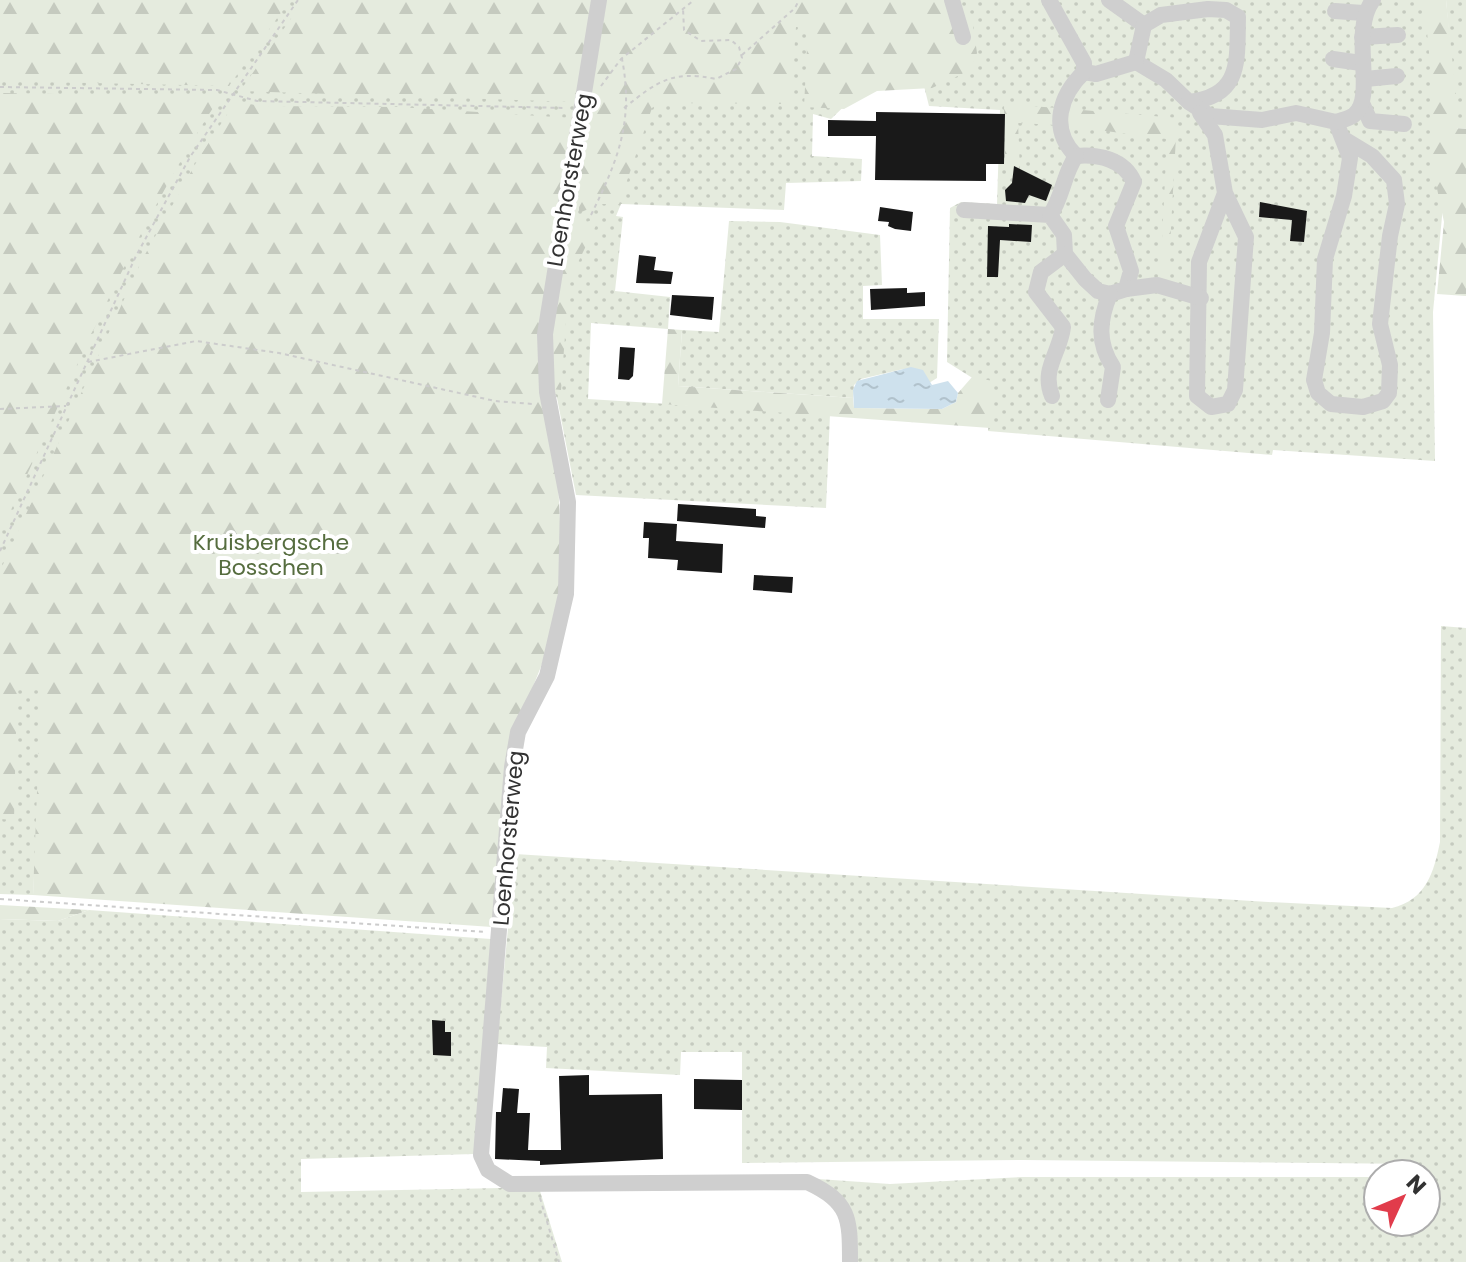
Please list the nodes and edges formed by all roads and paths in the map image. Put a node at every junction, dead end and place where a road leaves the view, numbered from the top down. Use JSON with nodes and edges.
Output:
{"nodes":[{"id":1,"x":298,"y":0,"type":"edge"},
{"id":2,"x":599,"y":0,"type":"edge"},
{"id":3,"x":694,"y":0,"type":"edge"},
{"id":4,"x":799,"y":0,"type":"edge"},
{"id":5,"x":952,"y":0,"type":"edge"},
{"id":6,"x":1049,"y":0,"type":"edge"},
{"id":7,"x":1109,"y":0,"type":"edge"},
{"id":8,"x":683,"y":7,"type":"junction"},
{"id":9,"x":1368,"y":7,"type":"edge"},
{"id":10,"x":1335,"y":11,"type":"dead end"},
{"id":11,"x":1144,"y":25,"type":"junction"},
{"id":12,"x":1398,"y":35,"type":"dead end"},
{"id":13,"x":963,"y":37,"type":"dead end"},
{"id":14,"x":1362,"y":37,"type":"junction"},
{"id":15,"x":741,"y":55,"type":"junction"},
{"id":16,"x":621,"y":59,"type":"junction"},
{"id":17,"x":1333,"y":59,"type":"dead end"},
{"id":18,"x":1136,"y":62,"type":"junction"},
{"id":19,"x":1363,"y":71,"type":"junction"},
{"id":20,"x":1084,"y":72,"type":"junction"},
{"id":21,"x":1397,"y":76,"type":"dead end"},
{"id":22,"x":0,"y":87,"type":"edge"},
{"id":23,"x":230,"y":94,"type":"junction"},
{"id":24,"x":1362,"y":103,"type":"junction"},
{"id":25,"x":583,"y":108,"type":"junction"},
{"id":26,"x":624,"y":108,"type":"junction"},
{"id":27,"x":1194,"y":108,"type":"junction"},
{"id":28,"x":1336,"y":122,"type":"junction"},
{"id":29,"x":1404,"y":124,"type":"dead end"},
{"id":30,"x":1344,"y":139,"type":"junction"},
{"id":31,"x":1076,"y":156,"type":"junction"},
{"id":32,"x":1225,"y":193,"type":"junction"},
{"id":33,"x":964,"y":210,"type":"dead end"},
{"id":34,"x":591,"y":215,"type":"dead end"},
{"id":35,"x":1050,"y":215,"type":"junction"},
{"id":36,"x":1065,"y":254,"type":"junction"},
{"id":37,"x":1118,"y":292,"type":"junction"},
{"id":38,"x":1201,"y":298,"type":"junction"},
{"id":39,"x":87,"y":363,"type":"junction"},
{"id":40,"x":1052,"y":396,"type":"dead end"},
{"id":41,"x":1108,"y":400,"type":"dead end"},
{"id":42,"x":549,"y":405,"type":"junction"},
{"id":43,"x":66,"y":406,"type":"junction"},
{"id":44,"x":0,"y":409,"type":"edge"},
{"id":45,"x":0,"y":551,"type":"edge"},
{"id":46,"x":0,"y":899,"type":"edge"},
{"id":47,"x":500,"y":933,"type":"junction"},
{"id":48,"x":535,"y":1184,"type":"junction"},
{"id":49,"x":559,"y":1262,"type":"edge"},
{"id":50,"x":850,"y":1262,"type":"edge"}],
"edges":[{"from":1,"to":23,"type":"path"},
{"from":2,"to":25,"type":"street","name":"Loenhorsterweg"},
{"from":3,"to":8,"type":"path"},
{"from":4,"to":15,"type":"path"},
{"from":5,"to":13,"type":"street"},
{"from":6,"to":20,"type":"street"},
{"from":7,"to":11,"type":"street"},
{"from":8,"to":15,"type":"path"},
{"from":8,"to":16,"type":"path"},
{"from":9,"to":10,"type":"street"},
{"from":9,"to":14,"type":"street"},
{"from":11,"to":18,"type":"street"},
{"from":11,"to":27,"type":"street"},
{"from":12,"to":14,"type":"street"},
{"from":14,"to":19,"type":"street"},
{"from":15,"to":26,"type":"path"},
{"from":16,"to":25,"type":"path"},
{"from":16,"to":26,"type":"path"},
{"from":17,"to":19,"type":"street"},
{"from":18,"to":20,"type":"street"},
{"from":18,"to":27,"type":"street"},
{"from":19,"to":21,"type":"street"},
{"from":19,"to":24,"type":"street"},
{"from":20,"to":31,"type":"street"},
{"from":22,"to":23,"type":"path"},
{"from":23,"to":25,"type":"path"},
{"from":23,"to":39,"type":"path"},
{"from":24,"to":28,"type":"street"},
{"from":24,"to":29,"type":"street"},
{"from":25,"to":42,"type":"street","name":"Loenhorsterweg"},
{"from":26,"to":34,"type":"path"},
{"from":27,"to":28,"type":"street"},
{"from":27,"to":32,"type":"street"},
{"from":28,"to":30,"type":"street"},
{"from":30,"to":30,"type":"street"},
{"from":31,"to":35,"type":"street"},
{"from":31,"to":37,"type":"street"},
{"from":32,"to":38,"type":"street"},
{"from":32,"to":38,"type":"street"},
{"from":33,"to":35,"type":"street"},
{"from":35,"to":36,"type":"street"},
{"from":36,"to":37,"type":"street"},
{"from":36,"to":40,"type":"street"},
{"from":37,"to":38,"type":"street"},
{"from":37,"to":41,"type":"street"},
{"from":39,"to":42,"type":"path"},
{"from":39,"to":43,"type":"path"},
{"from":42,"to":47,"type":"street","name":"Loenhorsterweg"},
{"from":43,"to":44,"type":"path"},
{"from":43,"to":45,"type":"path"},
{"from":46,"to":47,"type":"path"},
{"from":47,"to":48,"type":"street","name":"Loenhorsterweg"},
{"from":48,"to":49,"type":"path"},
{"from":48,"to":50,"type":"street","name":"Loenhorsterweg"}]}
